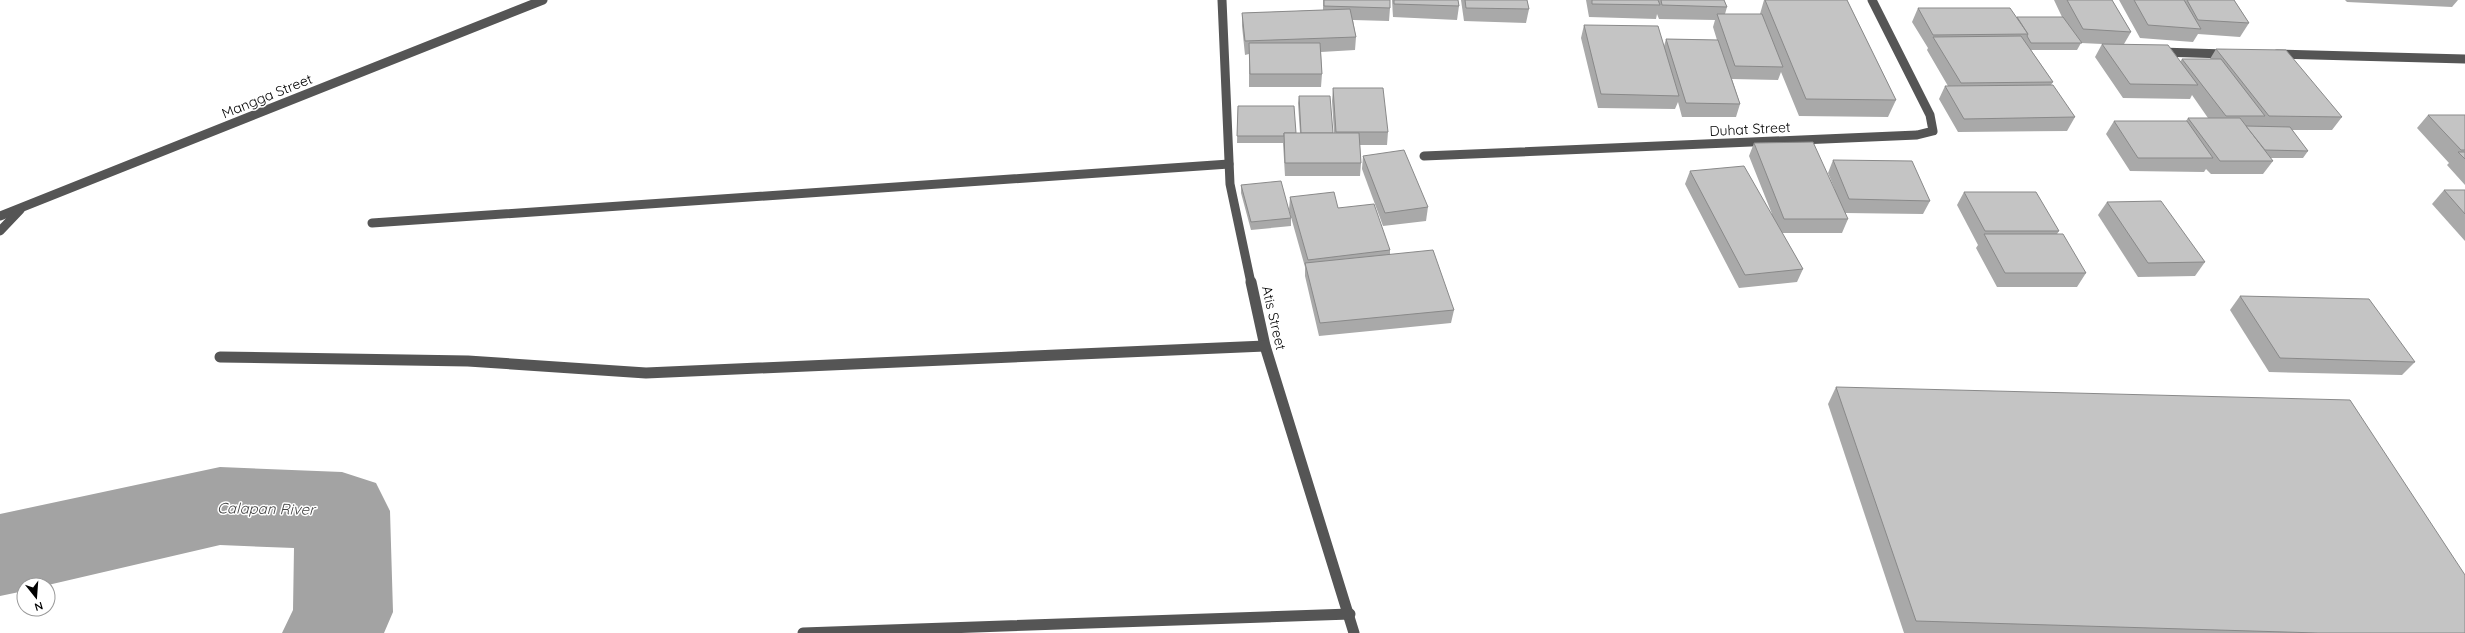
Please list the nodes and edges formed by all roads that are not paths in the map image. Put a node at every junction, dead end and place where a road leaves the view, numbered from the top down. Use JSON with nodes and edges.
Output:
{"nodes":[{"id":1,"x":543,"y":0,"type":"edge"},
{"id":2,"x":1222,"y":0,"type":"edge"},
{"id":3,"x":1872,"y":0,"type":"edge"},
{"id":4,"x":2155,"y":52,"type":"edge"},
{"id":5,"x":2234,"y":54,"type":"edge"},
{"id":6,"x":2266,"y":54,"type":"edge"},
{"id":7,"x":2465,"y":59,"type":"edge"},
{"id":8,"x":1424,"y":156,"type":"dead end"},
{"id":9,"x":1229,"y":164,"type":"junction"},
{"id":10,"x":23,"y":207,"type":"junction"},
{"id":11,"x":0,"y":216,"type":"edge"},
{"id":12,"x":372,"y":223,"type":"dead end"},
{"id":13,"x":0,"y":231,"type":"edge"},
{"id":14,"x":1265,"y":346,"type":"junction"},
{"id":15,"x":220,"y":357,"type":"dead end"},
{"id":16,"x":1350,"y":614,"type":"junction"},
{"id":17,"x":803,"y":633,"type":"edge"},
{"id":18,"x":1354,"y":633,"type":"edge"}],
"edges":[{"from":1,"to":10,"type":"street","name":"Mangga Street"},
{"from":2,"to":9,"type":"street","name":"Atis Street"},
{"from":3,"to":8,"type":"street","name":"Duhat Street"},
{"from":4,"to":5,"type":"street"},
{"from":6,"to":7,"type":"street"},
{"from":9,"to":12,"type":"street"},
{"from":9,"to":14,"type":"street","name":"Atis Street"},
{"from":10,"to":11,"type":"street","name":"Mangga Street"},
{"from":10,"to":13,"type":"street"},
{"from":14,"to":15,"type":"street"},
{"from":14,"to":16,"type":"street","name":"Atis Street"},
{"from":16,"to":17,"type":"street"},
{"from":16,"to":18,"type":"street","name":"Atis Street"}]}
